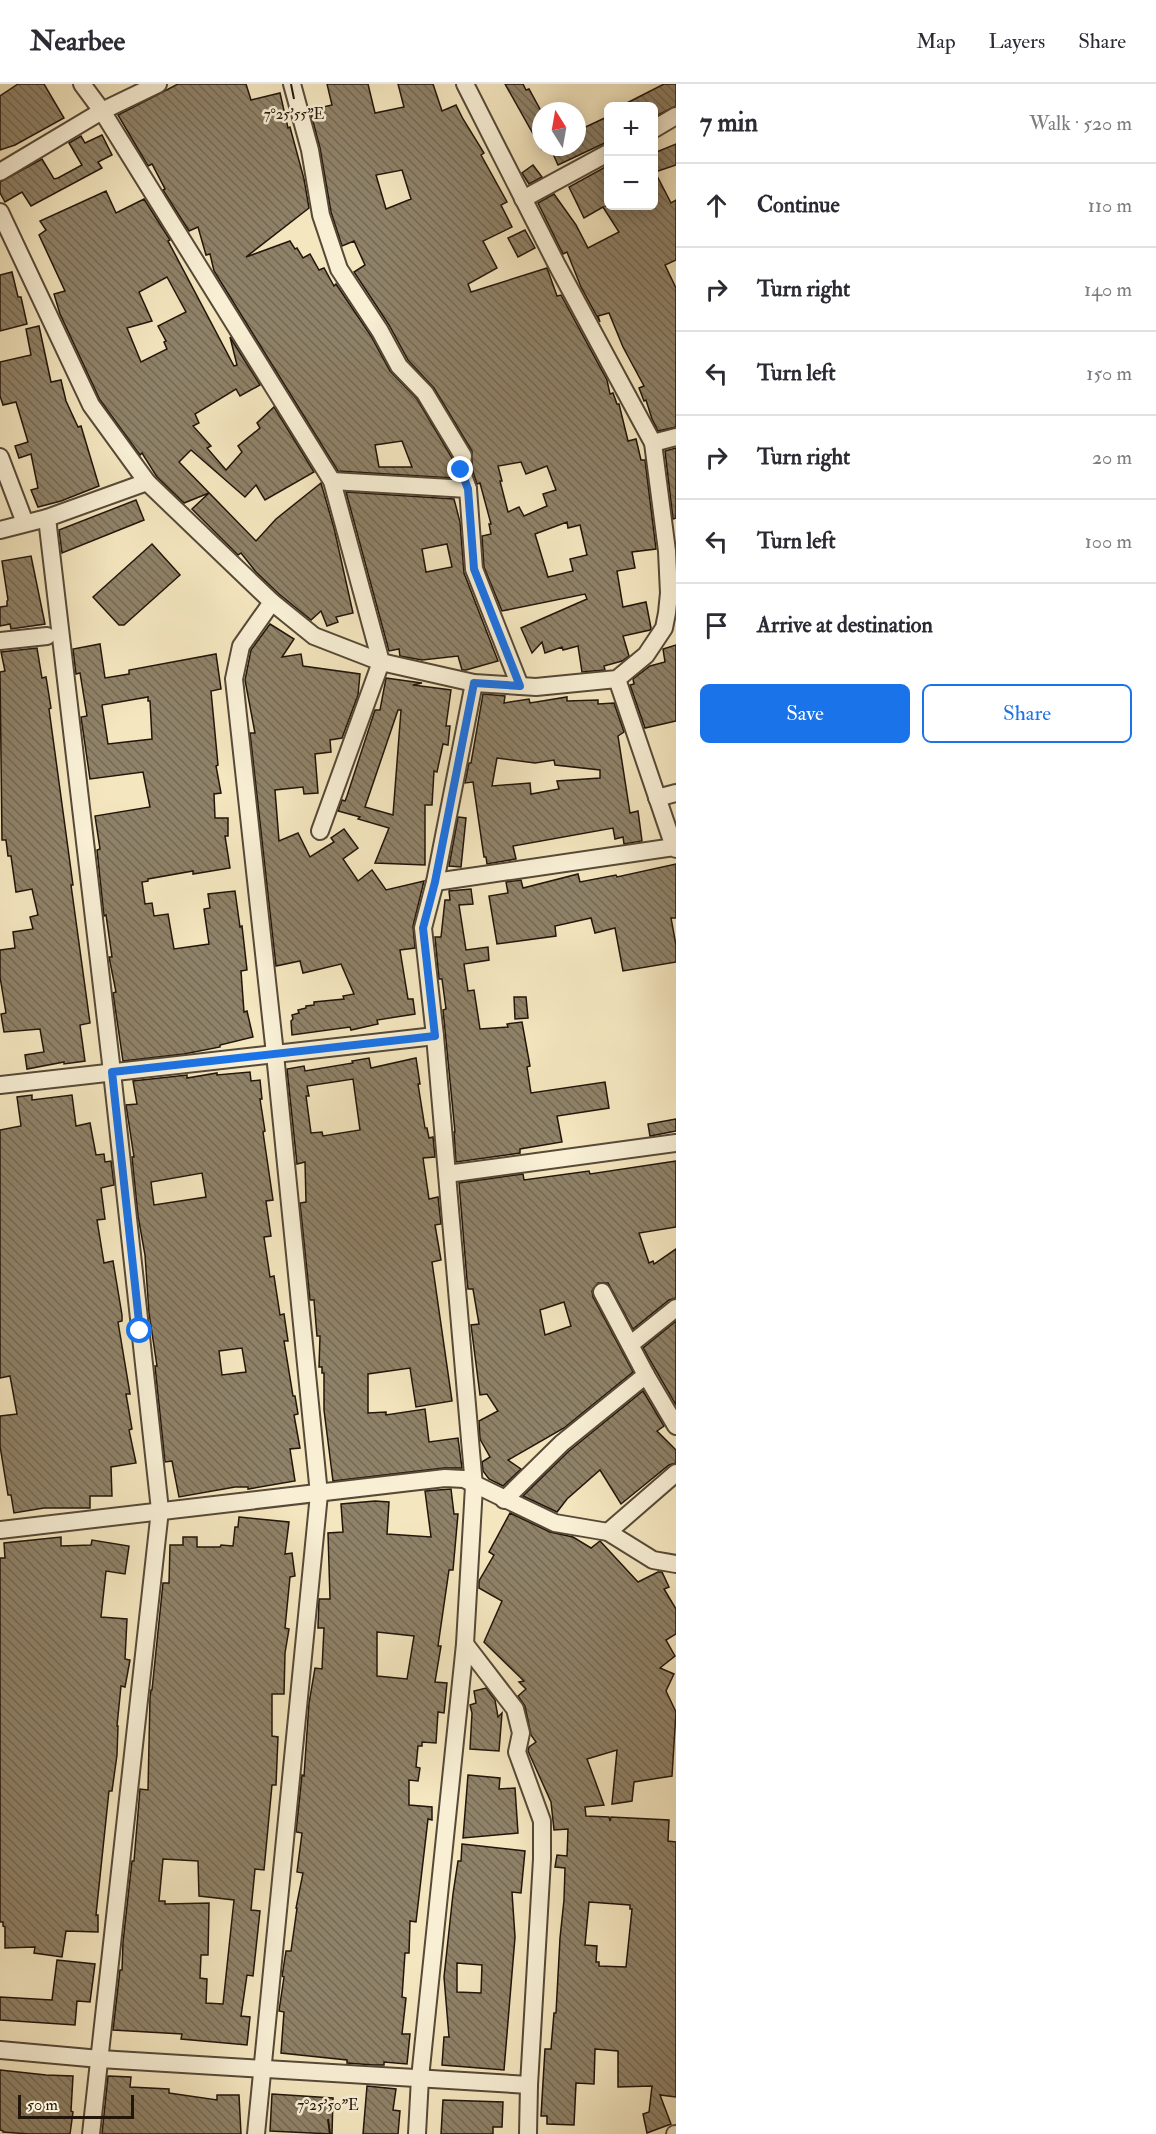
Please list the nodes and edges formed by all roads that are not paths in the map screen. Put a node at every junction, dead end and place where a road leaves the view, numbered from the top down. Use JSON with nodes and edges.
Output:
{"nodes":[{"id":1,"x":82,"y":84,"type":"edge"},
{"id":2,"x":158,"y":84,"type":"edge"},
{"id":3,"x":292,"y":84,"type":"edge"},
{"id":4,"x":465,"y":84,"type":"edge"},
{"id":5,"x":102,"y":111,"type":"junction"},
{"id":6,"x":676,"y":116,"type":"edge"},
{"id":7,"x":658,"y":127,"type":"edge"},
{"id":8,"x":604,"y":156,"type":"edge"},
{"id":9,"x":0,"y":172,"type":"edge"},
{"id":10,"x":523,"y":199,"type":"junction"},
{"id":11,"x":0,"y":212,"type":"edge"},
{"id":12,"x":676,"y":437,"type":"edge"},
{"id":13,"x":653,"y":442,"type":"junction"},
{"id":14,"x":0,"y":457,"type":"edge"},
{"id":15,"x":332,"y":481,"type":"junction"},
{"id":16,"x":147,"y":482,"type":"junction"},
{"id":17,"x":468,"y":489,"type":"junction"},
{"id":18,"x":47,"y":518,"type":"junction"},
{"id":19,"x":25,"y":523,"type":"junction"},
{"id":20,"x":0,"y":530,"type":"edge"},
{"id":21,"x":272,"y":602,"type":"junction"},
{"id":22,"x":672,"y":613,"type":"edge"},
{"id":23,"x":47,"y":636,"type":"dead end"},
{"id":24,"x":0,"y":641,"type":"edge"},
{"id":25,"x":381,"y":662,"type":"junction"},
{"id":26,"x":617,"y":679,"type":"junction"},
{"id":27,"x":474,"y":683,"type":"junction"},
{"id":28,"x":520,"y":686,"type":"junction"},
{"id":29,"x":676,"y":793,"type":"edge"},
{"id":30,"x":657,"y":798,"type":"junction"},
{"id":31,"x":320,"y":831,"type":"dead end"},
{"id":32,"x":675,"y":848,"type":"edge"},
{"id":33,"x":435,"y":882,"type":"junction"},
{"id":34,"x":435,"y":1036,"type":"junction"},
{"id":35,"x":275,"y":1054,"type":"junction"},
{"id":36,"x":112,"y":1072,"type":"junction"},
{"id":37,"x":0,"y":1085,"type":"edge"},
{"id":38,"x":676,"y":1143,"type":"edge"},
{"id":39,"x":447,"y":1174,"type":"junction"},
{"id":40,"x":603,"y":1292,"type":"dead end"},
{"id":41,"x":676,"y":1308,"type":"edge"},
{"id":42,"x":631,"y":1344,"type":"junction"},
{"id":43,"x":646,"y":1375,"type":"junction"},
{"id":44,"x":676,"y":1426,"type":"edge"},
{"id":45,"x":676,"y":1473,"type":"edge"},
{"id":46,"x":474,"y":1486,"type":"junction"},
{"id":47,"x":319,"y":1494,"type":"junction"},
{"id":48,"x":504,"y":1500,"type":"junction"},
{"id":49,"x":160,"y":1510,"type":"junction"},
{"id":50,"x":0,"y":1530,"type":"edge"},
{"id":51,"x":608,"y":1532,"type":"junction"},
{"id":52,"x":676,"y":1564,"type":"edge"},
{"id":53,"x":465,"y":1644,"type":"junction"},
{"id":54,"x":0,"y":2050,"type":"edge"},
{"id":55,"x":100,"y":2059,"type":"junction"},
{"id":56,"x":263,"y":2069,"type":"junction"},
{"id":57,"x":420,"y":2078,"type":"junction"},
{"id":58,"x":529,"y":2085,"type":"junction"},
{"id":59,"x":92,"y":2134,"type":"edge"},
{"id":60,"x":256,"y":2134,"type":"edge"},
{"id":61,"x":417,"y":2134,"type":"edge"},
{"id":62,"x":528,"y":2134,"type":"edge"}],
"edges":[{"from":1,"to":5,"type":"street"},
{"from":2,"to":5,"type":"street"},
{"from":3,"to":17,"type":"street"},
{"from":4,"to":10,"type":"street"},
{"from":5,"to":9,"type":"street"},
{"from":5,"to":15,"type":"street"},
{"from":6,"to":7,"type":"street"},
{"from":8,"to":10,"type":"street"},
{"from":10,"to":13,"type":"street"},
{"from":11,"to":16,"type":"street"},
{"from":12,"to":13,"type":"street"},
{"from":13,"to":22,"type":"street"},
{"from":14,"to":19,"type":"street"},
{"from":15,"to":17,"type":"street"},
{"from":15,"to":25,"type":"street"},
{"from":16,"to":18,"type":"street"},
{"from":16,"to":21,"type":"street"},
{"from":17,"to":28,"type":"street"},
{"from":18,"to":19,"type":"street"},
{"from":18,"to":36,"type":"street"},
{"from":19,"to":20,"type":"street"},
{"from":21,"to":25,"type":"street"},
{"from":21,"to":35,"type":"street"},
{"from":22,"to":26,"type":"street"},
{"from":23,"to":24,"type":"street"},
{"from":25,"to":27,"type":"street"},
{"from":25,"to":31,"type":"street"},
{"from":26,"to":28,"type":"street"},
{"from":26,"to":30,"type":"street"},
{"from":27,"to":28,"type":"street"},
{"from":27,"to":33,"type":"street"},
{"from":29,"to":30,"type":"street"},
{"from":30,"to":32,"type":"street"},
{"from":32,"to":33,"type":"street"},
{"from":33,"to":34,"type":"street"},
{"from":34,"to":35,"type":"street"},
{"from":34,"to":39,"type":"street"},
{"from":35,"to":36,"type":"street"},
{"from":35,"to":47,"type":"street"},
{"from":36,"to":37,"type":"street"},
{"from":36,"to":49,"type":"street"},
{"from":38,"to":39,"type":"street"},
{"from":39,"to":46,"type":"street"},
{"from":40,"to":42,"type":"street"},
{"from":41,"to":42,"type":"street"},
{"from":42,"to":43,"type":"street"},
{"from":43,"to":44,"type":"street"},
{"from":43,"to":48,"type":"street"},
{"from":45,"to":51,"type":"street"},
{"from":46,"to":47,"type":"street"},
{"from":46,"to":48,"type":"street"},
{"from":46,"to":53,"type":"street"},
{"from":47,"to":49,"type":"street"},
{"from":47,"to":56,"type":"street"},
{"from":48,"to":51,"type":"street"},
{"from":49,"to":50,"type":"street"},
{"from":49,"to":55,"type":"street"},
{"from":51,"to":52,"type":"street"},
{"from":53,"to":57,"type":"street"},
{"from":53,"to":58,"type":"street"},
{"from":54,"to":55,"type":"street"},
{"from":55,"to":56,"type":"street"},
{"from":55,"to":59,"type":"street"},
{"from":56,"to":57,"type":"street"},
{"from":56,"to":60,"type":"street"},
{"from":57,"to":58,"type":"street"},
{"from":57,"to":61,"type":"street"},
{"from":58,"to":62,"type":"street"}]}
